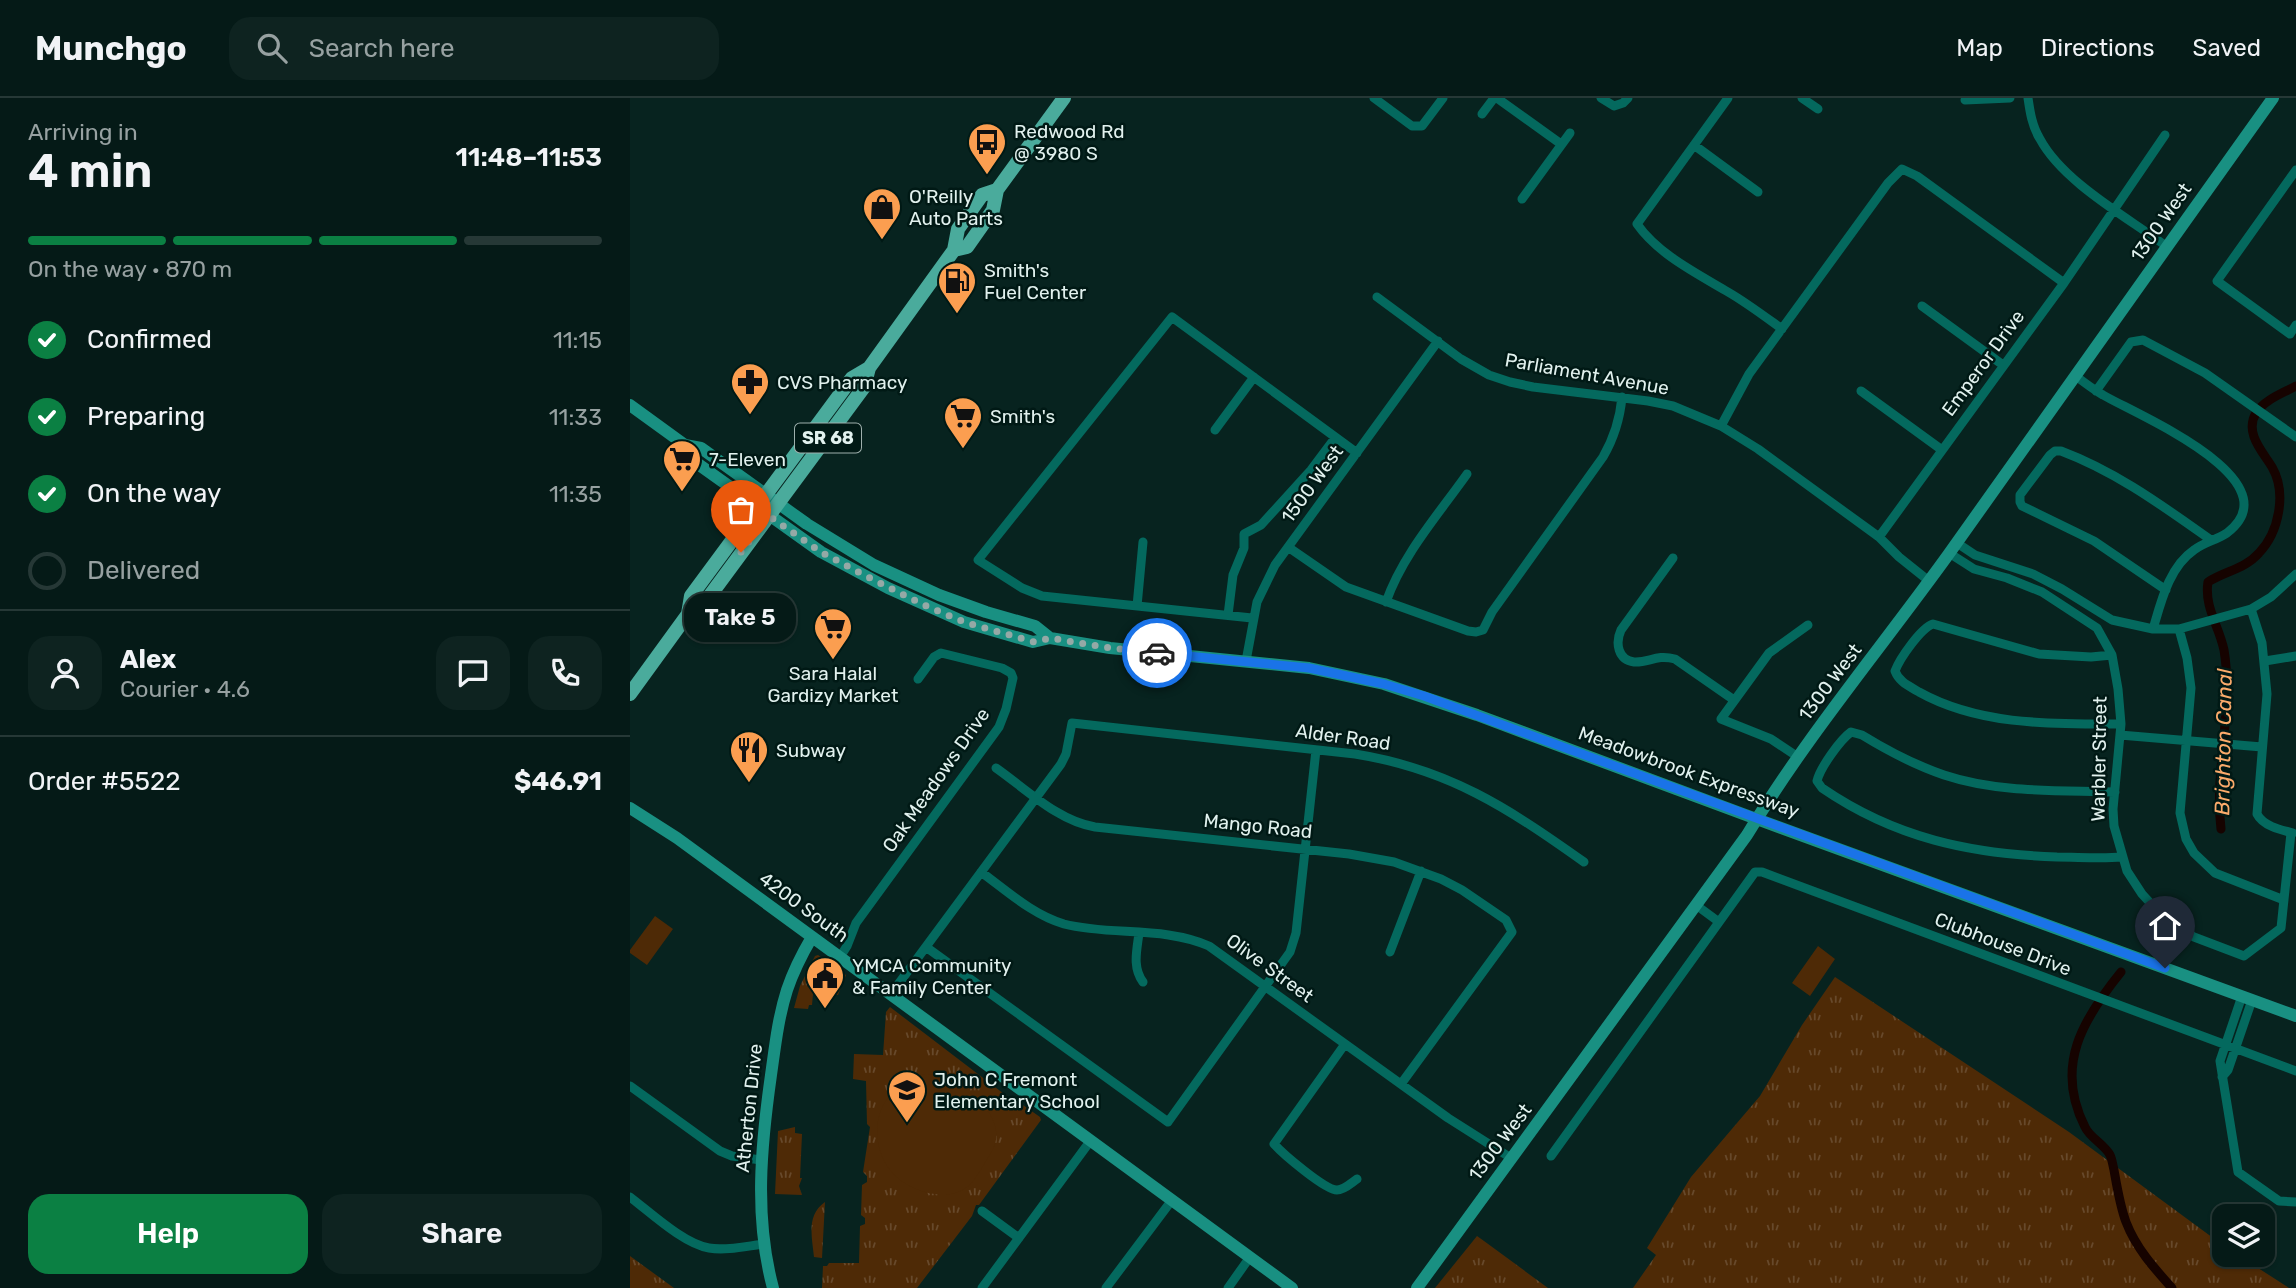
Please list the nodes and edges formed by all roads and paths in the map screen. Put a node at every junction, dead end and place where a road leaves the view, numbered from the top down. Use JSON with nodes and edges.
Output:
{"nodes":[{"id":1,"x":1064,"y":98,"type":"edge"},
{"id":2,"x":1374,"y":98,"type":"edge"},
{"id":3,"x":1443,"y":98,"type":"edge"},
{"id":4,"x":1495,"y":98,"type":"edge"},
{"id":5,"x":1601,"y":98,"type":"edge"},
{"id":6,"x":1628,"y":98,"type":"edge"},
{"id":7,"x":1728,"y":98,"type":"edge"},
{"id":8,"x":1802,"y":98,"type":"edge"},
{"id":9,"x":2010,"y":98,"type":"edge"},
{"id":10,"x":2028,"y":98,"type":"edge"},
{"id":11,"x":2273,"y":98,"type":"edge"},
{"id":12,"x":1965,"y":100,"type":"edge"},
{"id":13,"x":1818,"y":109,"type":"dead end"},
{"id":14,"x":1482,"y":114,"type":"dead end"},
{"id":15,"x":1570,"y":132,"type":"dead end"},
{"id":16,"x":2165,"y":135,"type":"dead end"},
{"id":17,"x":1561,"y":144,"type":"junction"},
{"id":18,"x":1694,"y":145,"type":"junction"},
{"id":19,"x":2296,"y":170,"type":"edge"},
{"id":20,"x":1758,"y":192,"type":"dead end"},
{"id":21,"x":1522,"y":199,"type":"dead end"},
{"id":22,"x":2114,"y":209,"type":"junction"},
{"id":23,"x":2166,"y":246,"type":"junction"},
{"id":24,"x":2064,"y":283,"type":"junction"},
{"id":25,"x":1377,"y":297,"type":"dead end"},
{"id":26,"x":1922,"y":306,"type":"dead end"},
{"id":27,"x":2296,"y":326,"type":"edge"},
{"id":28,"x":1782,"y":329,"type":"junction"},
{"id":29,"x":1438,"y":341,"type":"junction"},
{"id":30,"x":2003,"y":365,"type":"junction"},
{"id":31,"x":1254,"y":377,"type":"junction"},
{"id":32,"x":2077,"y":377,"type":"junction"},
{"id":33,"x":1861,"y":391,"type":"dead end"},
{"id":34,"x":2096,"y":391,"type":"junction"},
{"id":35,"x":1622,"y":397,"type":"junction"},
{"id":36,"x":630,"y":405,"type":"edge"},
{"id":37,"x":1721,"y":426,"type":"junction"},
{"id":38,"x":1215,"y":430,"type":"dead end"},
{"id":39,"x":2296,"y":437,"type":"edge"},
{"id":40,"x":1335,"y":438,"type":"junction"},
{"id":41,"x":685,"y":445,"type":"junction"},
{"id":42,"x":1942,"y":450,"type":"junction"},
{"id":43,"x":1357,"y":453,"type":"junction"},
{"id":44,"x":1467,"y":474,"type":"dead end"},
{"id":45,"x":773,"y":499,"type":"junction"},
{"id":46,"x":757,"y":507,"type":"junction"},
{"id":47,"x":769,"y":516,"type":"junction"},
{"id":48,"x":1879,"y":537,"type":"junction"},
{"id":49,"x":2211,"y":540,"type":"junction"},
{"id":50,"x":1143,"y":542,"type":"dead end"},
{"id":51,"x":1288,"y":547,"type":"junction"},
{"id":52,"x":1953,"y":548,"type":"junction"},
{"id":53,"x":1673,"y":558,"type":"dead end"},
{"id":54,"x":2296,"y":574,"type":"edge"},
{"id":55,"x":1929,"y":581,"type":"junction"},
{"id":56,"x":2165,"y":590,"type":"junction"},
{"id":57,"x":1386,"y":602,"type":"junction"},
{"id":58,"x":1137,"y":606,"type":"junction"},
{"id":59,"x":932,"y":608,"type":"junction"},
{"id":60,"x":2251,"y":609,"type":"junction"},
{"id":61,"x":986,"y":612,"type":"junction"},
{"id":62,"x":688,"y":614,"type":"junction"},
{"id":63,"x":1228,"y":615,"type":"junction"},
{"id":64,"x":1252,"y":618,"type":"junction"},
{"id":65,"x":1808,"y":625,"type":"dead end"},
{"id":66,"x":2153,"y":629,"type":"junction"},
{"id":67,"x":2179,"y":629,"type":"junction"},
{"id":68,"x":1050,"y":638,"type":"junction"},
{"id":69,"x":2112,"y":655,"type":"junction"},
{"id":70,"x":2296,"y":656,"type":"edge"},
{"id":71,"x":1246,"y":661,"type":"junction"},
{"id":72,"x":2265,"y":661,"type":"junction"},
{"id":73,"x":918,"y":679,"type":"dead end"},
{"id":74,"x":630,"y":694,"type":"edge"},
{"id":75,"x":1734,"y":700,"type":"junction"},
{"id":76,"x":2121,"y":724,"type":"junction"},
{"id":77,"x":2120,"y":734,"type":"junction"},
{"id":78,"x":2187,"y":740,"type":"junction"},
{"id":79,"x":2262,"y":747,"type":"junction"},
{"id":80,"x":1316,"y":750,"type":"junction"},
{"id":81,"x":1798,"y":757,"type":"junction"},
{"id":82,"x":996,"y":768,"type":"dead end"},
{"id":83,"x":2115,"y":792,"type":"junction"},
{"id":84,"x":1037,"y":797,"type":"junction"},
{"id":85,"x":630,"y":808,"type":"edge"},
{"id":86,"x":1756,"y":819,"type":"junction"},
{"id":87,"x":2293,"y":833,"type":"edge"},
{"id":88,"x":1305,"y":849,"type":"junction"},
{"id":89,"x":2122,"y":857,"type":"junction"},
{"id":90,"x":1584,"y":862,"type":"dead end"},
{"id":91,"x":1421,"y":871,"type":"junction"},
{"id":92,"x":981,"y":872,"type":"junction"},
{"id":93,"x":2284,"y":900,"type":"junction"},
{"id":94,"x":1696,"y":905,"type":"junction"},
{"id":95,"x":1719,"y":922,"type":"junction"},
{"id":96,"x":1139,"y":933,"type":"junction"},
{"id":97,"x":812,"y":937,"type":"junction"},
{"id":98,"x":926,"y":947,"type":"junction"},
{"id":99,"x":1390,"y":952,"type":"dead end"},
{"id":100,"x":840,"y":957,"type":"junction"},
{"id":101,"x":1143,"y":982,"type":"dead end"},
{"id":102,"x":1267,"y":987,"type":"junction"},
{"id":103,"x":891,"y":995,"type":"junction"},
{"id":104,"x":2247,"y":998,"type":"junction"},
{"id":105,"x":2296,"y":1016,"type":"edge"},
{"id":106,"x":1345,"y":1044,"type":"junction"},
{"id":107,"x":2225,"y":1044,"type":"junction"},
{"id":108,"x":2236,"y":1048,"type":"junction"},
{"id":109,"x":2296,"y":1071,"type":"edge"},
{"id":110,"x":2222,"y":1076,"type":"junction"},
{"id":111,"x":1401,"y":1084,"type":"junction"},
{"id":112,"x":630,"y":1086,"type":"edge"},
{"id":113,"x":1091,"y":1140,"type":"junction"},
{"id":114,"x":1551,"y":1156,"type":"dead end"},
{"id":115,"x":1511,"y":1158,"type":"junction"},
{"id":116,"x":761,"y":1160,"type":"junction"},
{"id":117,"x":1357,"y":1179,"type":"dead end"},
{"id":118,"x":630,"y":1197,"type":"edge"},
{"id":119,"x":1172,"y":1200,"type":"junction"},
{"id":120,"x":2296,"y":1202,"type":"edge"},
{"id":121,"x":982,"y":1211,"type":"dead end"},
{"id":122,"x":1019,"y":1238,"type":"junction"},
{"id":123,"x":764,"y":1244,"type":"junction"},
{"id":124,"x":1250,"y":1257,"type":"junction"},
{"id":125,"x":773,"y":1288,"type":"edge"},
{"id":126,"x":982,"y":1288,"type":"edge"},
{"id":127,"x":1106,"y":1288,"type":"edge"},
{"id":128,"x":1228,"y":1288,"type":"edge"},
{"id":129,"x":1292,"y":1288,"type":"edge"},
{"id":130,"x":1417,"y":1288,"type":"edge"}],
"edges":[{"from":1,"to":45,"type":"main road","number":"SR 68"},
{"from":2,"to":3,"type":"street"},
{"from":4,"to":14,"type":"street"},
{"from":4,"to":17,"type":"street"},
{"from":5,"to":6,"type":"street"},
{"from":7,"to":18,"type":"street"},
{"from":8,"to":13,"type":"street"},
{"from":9,"to":12,"type":"street"},
{"from":10,"to":22,"type":"street"},
{"from":11,"to":23,"type":"street","name":"1300 West"},
{"from":15,"to":17,"type":"street"},
{"from":16,"to":22,"type":"street","name":"Emperor Drive"},
{"from":17,"to":21,"type":"street"},
{"from":18,"to":20,"type":"street"},
{"from":18,"to":28,"type":"street"},
{"from":19,"to":27,"type":"street"},
{"from":22,"to":23,"type":"street"},
{"from":22,"to":24,"type":"street","name":"Emperor Drive"},
{"from":23,"to":32,"type":"street","name":"1300 West"},
{"from":24,"to":28,"type":"street"},
{"from":24,"to":30,"type":"street","name":"Emperor Drive"},
{"from":25,"to":29,"type":"street","name":"Parliament Avenue"},
{"from":26,"to":30,"type":"street"},
{"from":28,"to":37,"type":"street"},
{"from":29,"to":35,"type":"street","name":"Parliament Avenue"},
{"from":29,"to":43,"type":"street","name":"1500 West"},
{"from":30,"to":42,"type":"street","name":"Emperor Drive"},
{"from":31,"to":38,"type":"street"},
{"from":31,"to":40,"type":"street"},
{"from":31,"to":58,"type":"street"},
{"from":32,"to":34,"type":"street"},
{"from":32,"to":52,"type":"street","name":"1300 West"},
{"from":33,"to":42,"type":"street"},
{"from":34,"to":39,"type":"street"},
{"from":34,"to":49,"type":"street"},
{"from":35,"to":37,"type":"street","name":"Parliament Avenue"},
{"from":35,"to":57,"type":"street"},
{"from":36,"to":41,"type":"street"},
{"from":37,"to":48,"type":"street","name":"Parliament Avenue"},
{"from":40,"to":43,"type":"street"},
{"from":40,"to":63,"type":"street"},
{"from":41,"to":45,"type":"street","name":"Meadowbrook Expressway"},
{"from":41,"to":46,"type":"street","name":"Meadowbrook Expressway"},
{"from":42,"to":48,"type":"street","name":"Emperor Drive"},
{"from":43,"to":51,"type":"street","name":"1500 West"},
{"from":44,"to":57,"type":"street"},
{"from":45,"to":46,"type":"main road","number":"SR 68"},
{"from":45,"to":47,"type":"main road","number":"SR 68"},
{"from":45,"to":61,"type":"street","name":"Meadowbrook Expressway"},
{"from":46,"to":47,"type":"street","name":"Meadowbrook Expressway"},
{"from":46,"to":62,"type":"main road","number":"SR 68"},
{"from":47,"to":59,"type":"street","name":"Meadowbrook Expressway"},
{"from":47,"to":62,"type":"main road","number":"SR 68"},
{"from":48,"to":55,"type":"street","name":"Parliament Avenue"},
{"from":49,"to":56,"type":"street"},
{"from":49,"to":56,"type":"street"},
{"from":50,"to":58,"type":"street"},
{"from":51,"to":57,"type":"street"},
{"from":51,"to":64,"type":"street","name":"1500 West"},
{"from":52,"to":55,"type":"street","name":"1300 West"},
{"from":52,"to":66,"type":"street"},
{"from":52,"to":69,"type":"street","name":"Warbler Street"},
{"from":53,"to":75,"type":"street"},
{"from":54,"to":60,"type":"street"},
{"from":55,"to":81,"type":"street","name":"1300 West"},
{"from":56,"to":66,"type":"street"},
{"from":58,"to":63,"type":"street"},
{"from":59,"to":61,"type":"street"},
{"from":59,"to":68,"type":"street","name":"Meadowbrook Expressway"},
{"from":60,"to":67,"type":"street"},
{"from":60,"to":72,"type":"street"},
{"from":61,"to":68,"type":"street","name":"Meadowbrook Expressway"},
{"from":62,"to":74,"type":"main road","number":"SR 68"},
{"from":63,"to":64,"type":"street"},
{"from":64,"to":71,"type":"street","name":"1500 West"},
{"from":65,"to":75,"type":"street"},
{"from":66,"to":67,"type":"street"},
{"from":67,"to":78,"type":"street"},
{"from":68,"to":71,"type":"street","name":"Meadowbrook Expressway"},
{"from":69,"to":76,"type":"street","name":"Warbler Street"},
{"from":69,"to":76,"type":"street"},
{"from":70,"to":72,"type":"street"},
{"from":71,"to":86,"type":"street","name":"Meadowbrook Expressway"},
{"from":72,"to":79,"type":"street"},
{"from":73,"to":100,"type":"street","name":"Oak Meadows Drive"},
{"from":75,"to":81,"type":"street"},
{"from":76,"to":77,"type":"street","name":"Warbler Street"},
{"from":77,"to":78,"type":"street"},
{"from":77,"to":83,"type":"street","name":"Warbler Street"},
{"from":78,"to":79,"type":"street"},
{"from":78,"to":93,"type":"street"},
{"from":79,"to":87,"type":"street"},
{"from":80,"to":84,"type":"street","name":"Alder Road"},
{"from":80,"to":88,"type":"street"},
{"from":80,"to":90,"type":"street","name":"Alder Road"},
{"from":81,"to":86,"type":"street","name":"1300 West"},
{"from":82,"to":84,"type":"street","name":"Mango Road"},
{"from":83,"to":89,"type":"street","name":"Warbler Street"},
{"from":83,"to":89,"type":"street"},
{"from":84,"to":88,"type":"street","name":"Mango Road"},
{"from":84,"to":92,"type":"street"},
{"from":85,"to":97,"type":"street","name":"4200 South"},
{"from":86,"to":94,"type":"street","name":"1300 West"},
{"from":86,"to":104,"type":"street","name":"Meadowbrook Expressway"},
{"from":87,"to":93,"type":"street"},
{"from":88,"to":91,"type":"street","name":"Mango Road"},
{"from":88,"to":102,"type":"street"},
{"from":89,"to":93,"type":"street","name":"Warbler Street"},
{"from":91,"to":99,"type":"street"},
{"from":91,"to":111,"type":"street","name":"Mango Road"},
{"from":92,"to":96,"type":"street","name":"Olive Street"},
{"from":92,"to":98,"type":"street"},
{"from":94,"to":95,"type":"street"},
{"from":94,"to":115,"type":"street","name":"1300 West"},
{"from":95,"to":107,"type":"street","name":"Clubhouse Drive"},
{"from":95,"to":114,"type":"street","name":"Clubhouse Drive"},
{"from":96,"to":101,"type":"street"},
{"from":96,"to":102,"type":"street","name":"Olive Street"},
{"from":97,"to":100,"type":"street","name":"4200 South"},
{"from":97,"to":116,"type":"street","name":"Atherton Drive"},
{"from":98,"to":102,"type":"street"},
{"from":98,"to":103,"type":"street"},
{"from":100,"to":103,"type":"street","name":"4200 South"},
{"from":102,"to":106,"type":"street","name":"Olive Street"},
{"from":103,"to":113,"type":"street","name":"4200 South"},
{"from":104,"to":105,"type":"street","name":"Meadowbrook Expressway"},
{"from":104,"to":107,"type":"street"},
{"from":104,"to":108,"type":"street"},
{"from":106,"to":111,"type":"street","name":"Olive Street"},
{"from":106,"to":117,"type":"street"},
{"from":107,"to":108,"type":"street","name":"Clubhouse Drive"},
{"from":107,"to":110,"type":"street"},
{"from":108,"to":109,"type":"street","name":"Clubhouse Drive"},
{"from":108,"to":110,"type":"street"},
{"from":110,"to":120,"type":"street"},
{"from":111,"to":115,"type":"street","name":"Olive Street"},
{"from":112,"to":116,"type":"street"},
{"from":113,"to":119,"type":"street","name":"4200 South"},
{"from":113,"to":122,"type":"street"},
{"from":115,"to":130,"type":"street","name":"1300 West"},
{"from":116,"to":123,"type":"street","name":"Atherton Drive"},
{"from":118,"to":123,"type":"street"},
{"from":119,"to":124,"type":"street","name":"4200 South"},
{"from":119,"to":127,"type":"street"},
{"from":121,"to":122,"type":"street"},
{"from":122,"to":126,"type":"street"},
{"from":123,"to":125,"type":"street","name":"Atherton Drive"},
{"from":124,"to":128,"type":"street"},
{"from":124,"to":129,"type":"street","name":"4200 South"}]}
